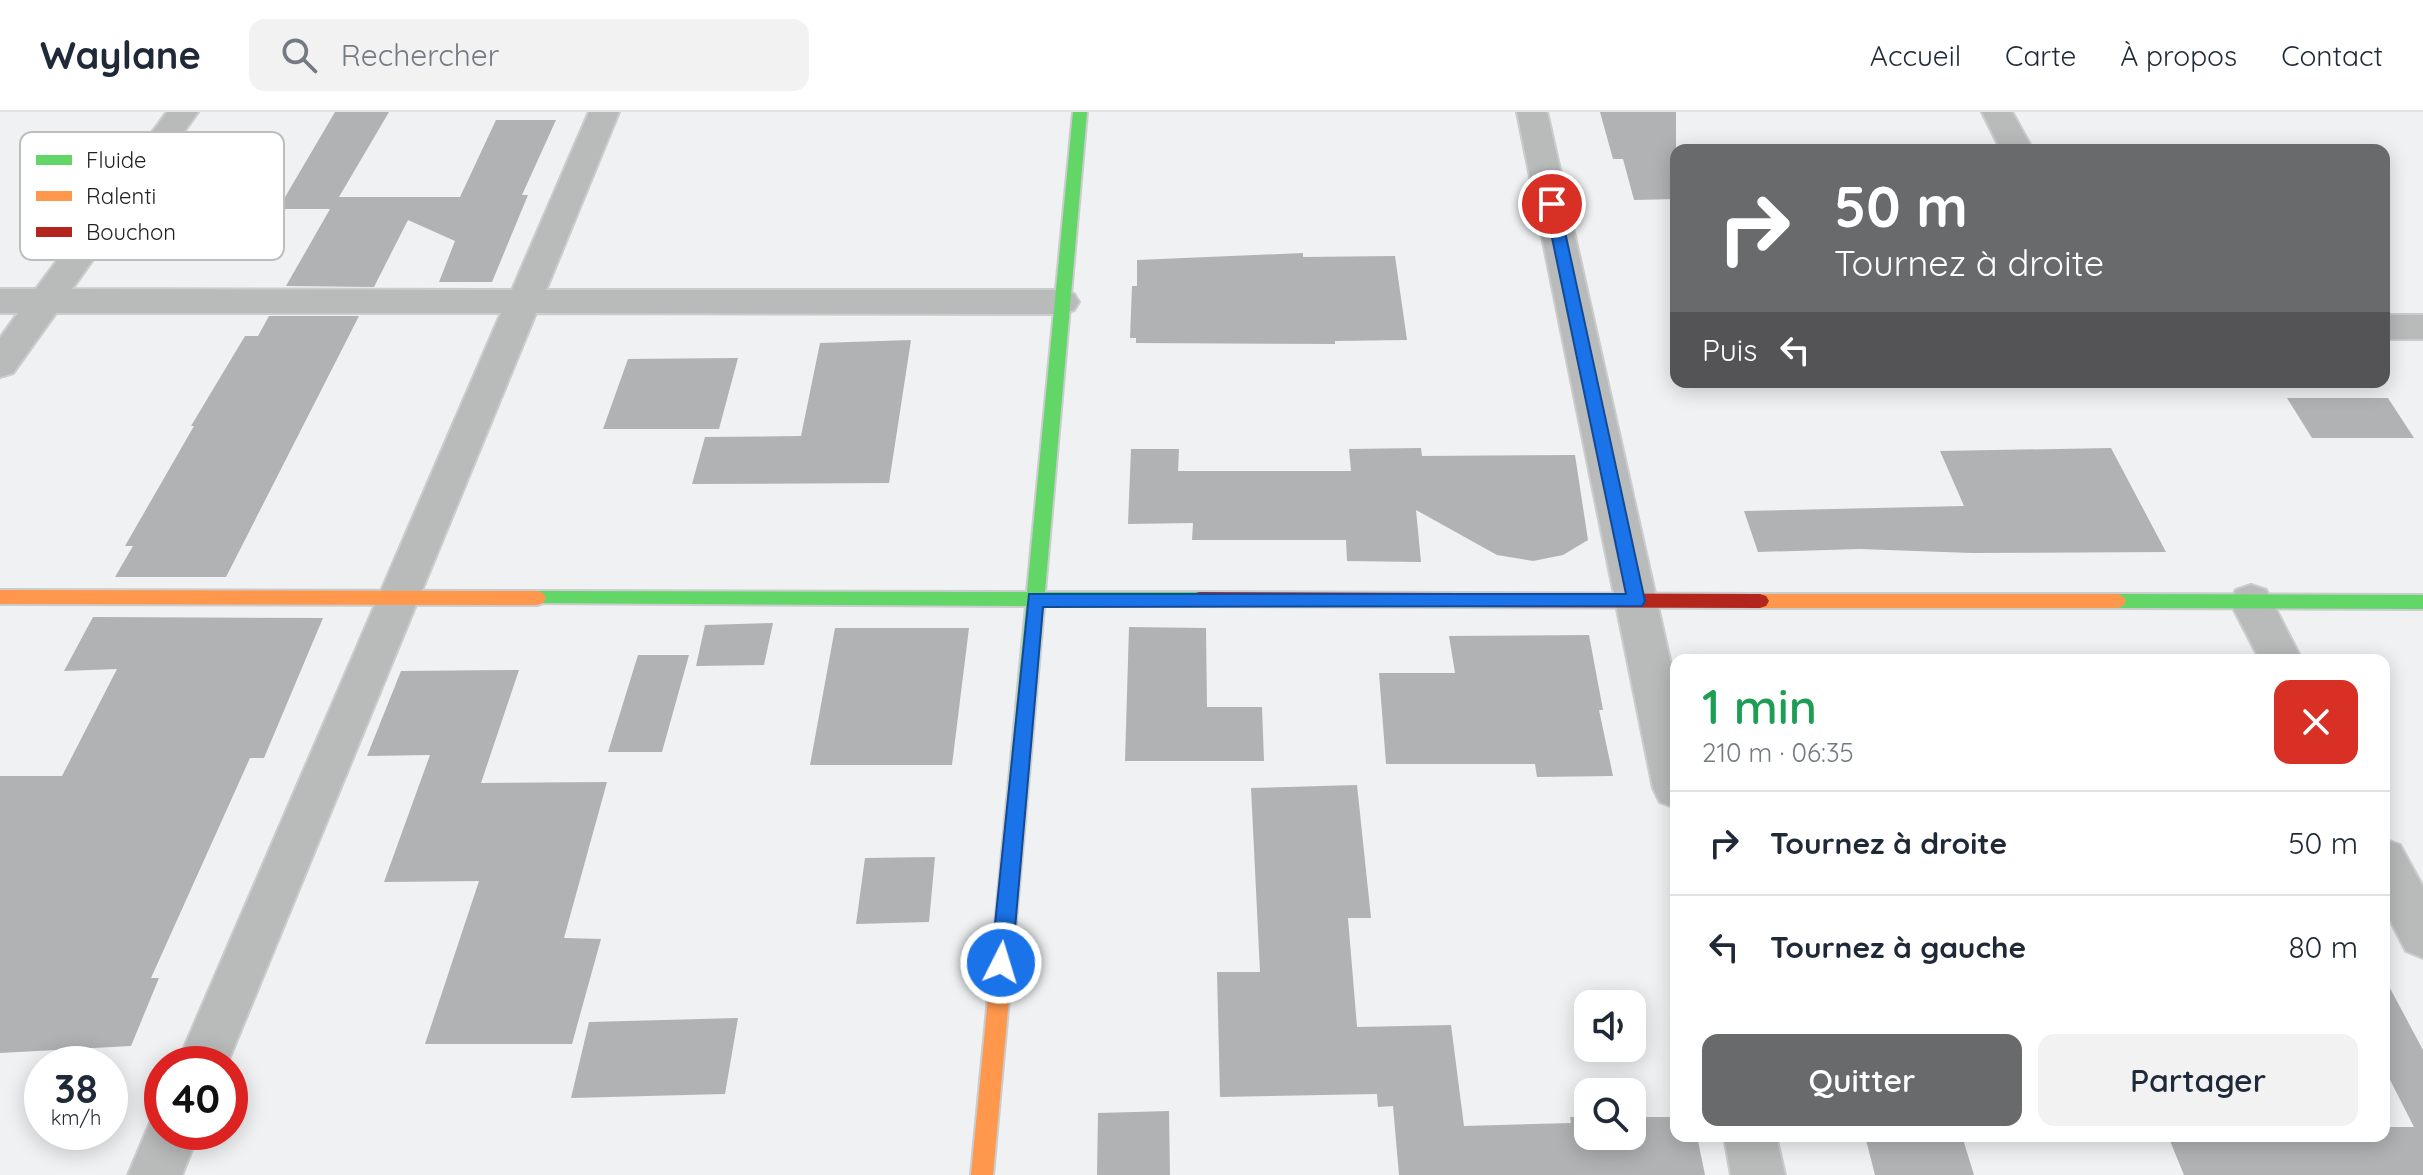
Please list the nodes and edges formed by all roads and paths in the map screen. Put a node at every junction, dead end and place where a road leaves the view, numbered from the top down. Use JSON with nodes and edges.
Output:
{"nodes":[{"id":1,"x":183,"y":112,"type":"edge"},
{"id":2,"x":604,"y":112,"type":"edge"},
{"id":3,"x":1080,"y":112,"type":"edge"},
{"id":4,"x":1532,"y":112,"type":"edge"},
{"id":5,"x":1997,"y":112,"type":"edge"},
{"id":6,"x":169,"y":132,"type":"edge"},
{"id":7,"x":2014,"y":144,"type":"edge"},
{"id":8,"x":77,"y":260,"type":"edge"},
{"id":9,"x":0,"y":301,"type":"edge"},
{"id":10,"x":47,"y":301,"type":"junction"},
{"id":11,"x":524,"y":301,"type":"junction"},
{"id":12,"x":1062,"y":302,"type":"junction"},
{"id":13,"x":2390,"y":327,"type":"edge"},
{"id":14,"x":2423,"y":327,"type":"edge"},
{"id":15,"x":0,"y":364,"type":"edge"},
{"id":16,"x":0,"y":597,"type":"edge"},
{"id":17,"x":399,"y":598,"type":"junction"},
{"id":18,"x":1035,"y":599,"type":"junction"},
{"id":19,"x":1636,"y":601,"type":"junction"},
{"id":20,"x":2251,"y":602,"type":"junction"},
{"id":21,"x":2423,"y":602,"type":"edge"},
{"id":22,"x":2278,"y":654,"type":"edge"},
{"id":23,"x":1670,"y":760,"type":"edge"},
{"id":24,"x":2390,"y":872,"type":"edge"},
{"id":25,"x":2423,"y":935,"type":"edge"},
{"id":26,"x":210,"y":1046,"type":"edge"},
{"id":27,"x":1751,"y":1142,"type":"edge"},
{"id":28,"x":165,"y":1150,"type":"edge"},
{"id":29,"x":155,"y":1175,"type":"edge"},
{"id":30,"x":982,"y":1175,"type":"edge"},
{"id":31,"x":1758,"y":1175,"type":"edge"}],
"edges":[{"from":1,"to":6,"type":"street"},
{"from":2,"to":11,"type":"street"},
{"from":3,"to":12,"type":"street"},
{"from":4,"to":19,"type":"street"},
{"from":5,"to":7,"type":"street"},
{"from":8,"to":10,"type":"street"},
{"from":9,"to":10,"type":"street"},
{"from":10,"to":11,"type":"street"},
{"from":10,"to":15,"type":"street"},
{"from":11,"to":12,"type":"street"},
{"from":11,"to":17,"type":"street"},
{"from":12,"to":18,"type":"street"},
{"from":13,"to":14,"type":"street"},
{"from":16,"to":17,"type":"street"},
{"from":17,"to":18,"type":"street"},
{"from":17,"to":26,"type":"street"},
{"from":18,"to":19,"type":"street"},
{"from":18,"to":30,"type":"street"},
{"from":19,"to":20,"type":"street"},
{"from":19,"to":23,"type":"street"},
{"from":20,"to":21,"type":"street"},
{"from":20,"to":22,"type":"street"},
{"from":24,"to":25,"type":"street"},
{"from":27,"to":31,"type":"street"},
{"from":28,"to":29,"type":"street"}]}
